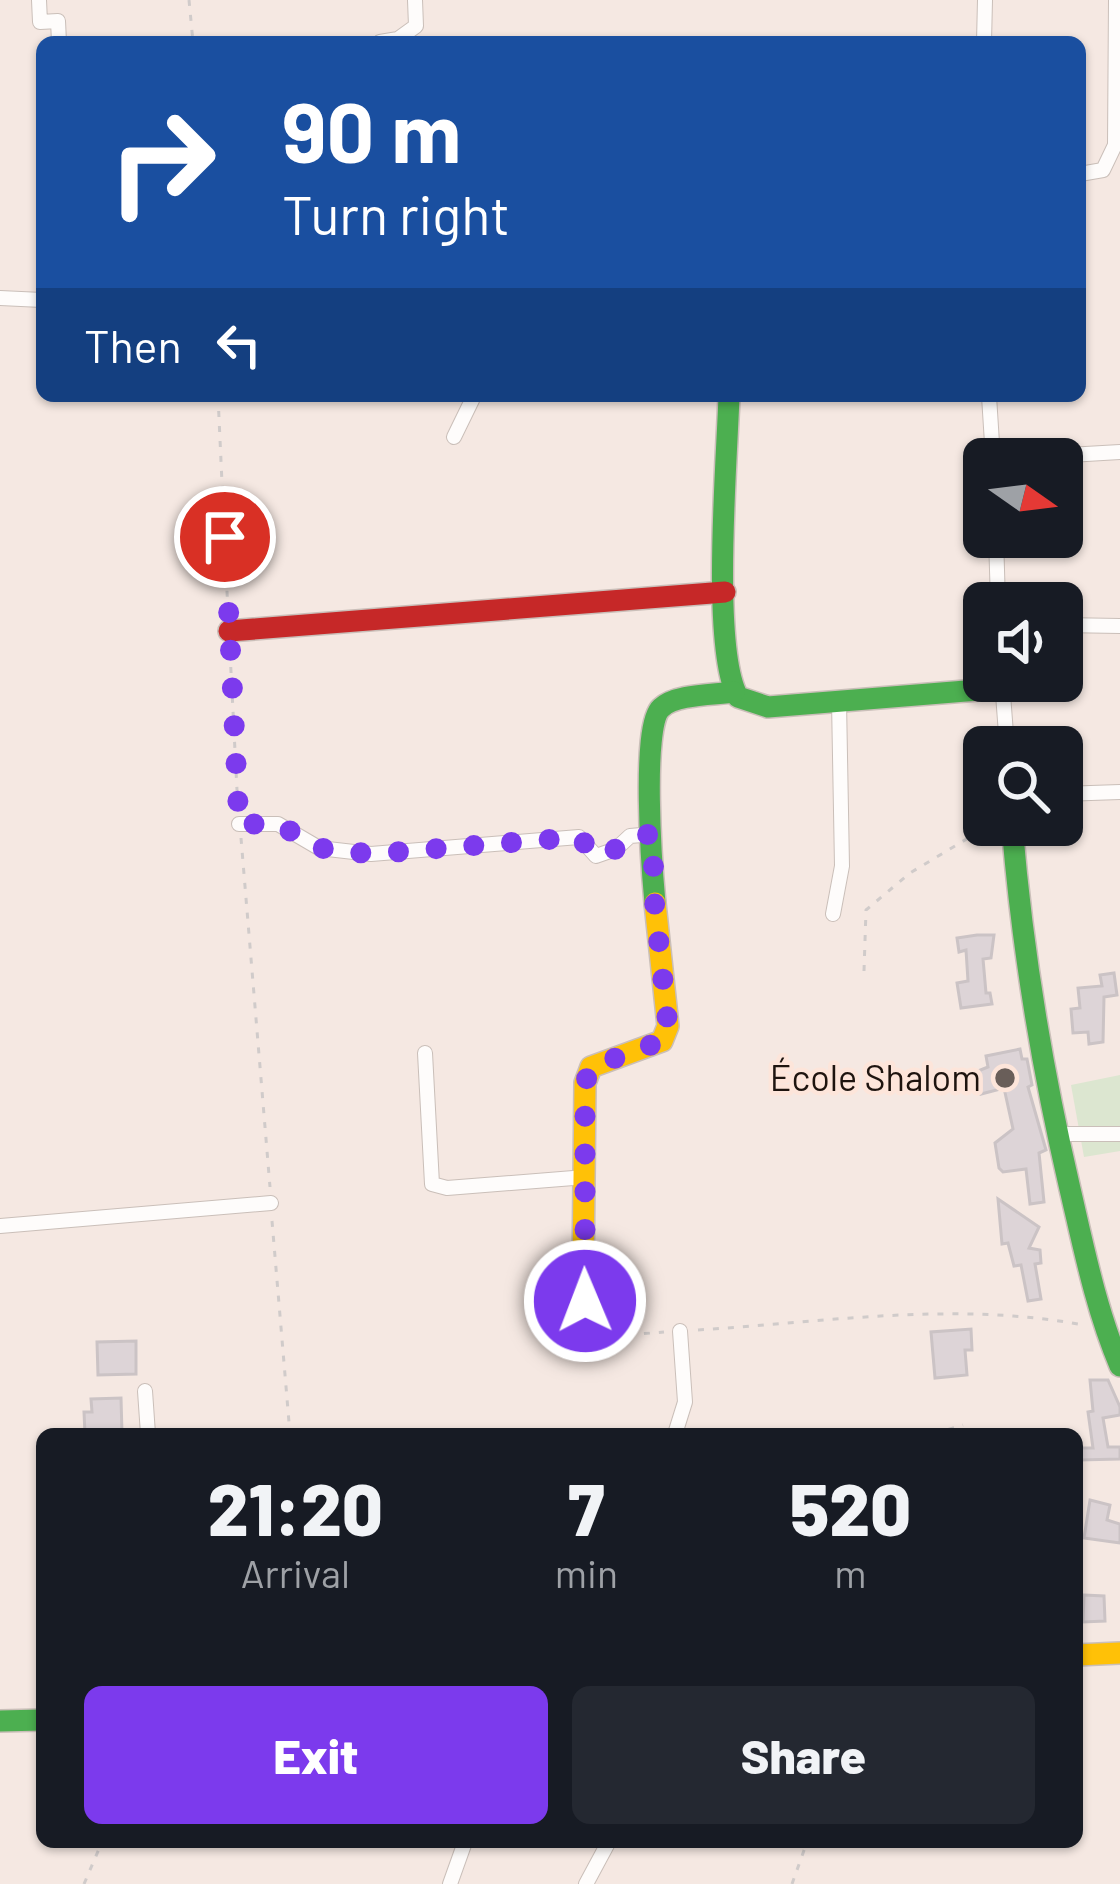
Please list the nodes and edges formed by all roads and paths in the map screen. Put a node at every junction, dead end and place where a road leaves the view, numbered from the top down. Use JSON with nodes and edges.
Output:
{"nodes":[{"id":1,"x":39,"y":0,"type":"edge"},
{"id":2,"x":189,"y":0,"type":"edge"},
{"id":3,"x":415,"y":0,"type":"edge"},
{"id":4,"x":985,"y":0,"type":"edge"},
{"id":5,"x":1116,"y":0,"type":"edge"},
{"id":6,"x":58,"y":36,"type":"edge"},
{"id":7,"x":192,"y":36,"type":"edge"},
{"id":8,"x":403,"y":36,"type":"edge"},
{"id":9,"x":984,"y":36,"type":"edge"},
{"id":10,"x":1086,"y":173,"type":"edge"},
{"id":11,"x":0,"y":298,"type":"edge"},
{"id":12,"x":36,"y":300,"type":"edge"},
{"id":13,"x":218,"y":402,"type":"edge"},
{"id":14,"x":471,"y":402,"type":"edge"},
{"id":15,"x":729,"y":402,"type":"edge"},
{"id":16,"x":989,"y":402,"type":"edge"},
{"id":17,"x":454,"y":436,"type":"dead end"},
{"id":18,"x":994,"y":438,"type":"edge"},
{"id":19,"x":1120,"y":452,"type":"edge"},
{"id":20,"x":1083,"y":454,"type":"edge"},
{"id":21,"x":725,"y":592,"type":"junction"},
{"id":22,"x":1083,"y":626,"type":"edge"},
{"id":23,"x":1120,"y":626,"type":"edge"},
{"id":24,"x":229,"y":631,"type":"junction"},
{"id":25,"x":963,"y":688,"type":"edge"},
{"id":26,"x":734,"y":692,"type":"junction"},
{"id":27,"x":839,"y":701,"type":"junction"},
{"id":28,"x":1120,"y":791,"type":"edge"},
{"id":29,"x":1083,"y":793,"type":"edge"},
{"id":30,"x":239,"y":824,"type":"junction"},
{"id":31,"x":653,"y":834,"type":"junction"},
{"id":32,"x":963,"y":842,"type":"edge"},
{"id":33,"x":1013,"y":846,"type":"edge"},
{"id":34,"x":833,"y":914,"type":"dead end"},
{"id":35,"x":864,"y":970,"type":"dead end"},
{"id":36,"x":424,"y":1053,"type":"dead end"},
{"id":37,"x":1057,"y":1134,"type":"junction"},
{"id":38,"x":1120,"y":1134,"type":"edge"},
{"id":39,"x":586,"y":1177,"type":"junction"},
{"id":40,"x":271,"y":1203,"type":"junction"},
{"id":41,"x":0,"y":1226,"type":"edge"},
{"id":42,"x":1103,"y":1329,"type":"junction"},
{"id":43,"x":680,"y":1331,"type":"junction"},
{"id":44,"x":598,"y":1337,"type":"joint"},
{"id":45,"x":1120,"y":1366,"type":"edge"},
{"id":46,"x":145,"y":1391,"type":"dead end"},
{"id":47,"x":964,"y":1425,"type":"dead end"},
{"id":48,"x":148,"y":1428,"type":"edge"},
{"id":49,"x":290,"y":1428,"type":"edge"},
{"id":50,"x":677,"y":1428,"type":"edge"},
{"id":51,"x":954,"y":1428,"type":"edge"},
{"id":52,"x":1083,"y":1654,"type":"edge"},
{"id":53,"x":1120,"y":1654,"type":"edge"},
{"id":54,"x":36,"y":1720,"type":"edge"},
{"id":55,"x":0,"y":1721,"type":"edge"},
{"id":56,"x":99,"y":1848,"type":"edge"},
{"id":57,"x":463,"y":1848,"type":"edge"},
{"id":58,"x":606,"y":1848,"type":"edge"},
{"id":59,"x":805,"y":1848,"type":"edge"},
{"id":60,"x":83,"y":1884,"type":"edge"},
{"id":61,"x":450,"y":1884,"type":"edge"},
{"id":62,"x":586,"y":1884,"type":"edge"},
{"id":63,"x":792,"y":1884,"type":"edge"}],
"edges":[{"from":1,"to":6,"type":"street"},
{"from":2,"to":7,"type":"path"},
{"from":3,"to":8,"type":"street"},
{"from":4,"to":9,"type":"street"},
{"from":5,"to":10,"type":"street"},
{"from":11,"to":12,"type":"street"},
{"from":13,"to":24,"type":"path"},
{"from":14,"to":17,"type":"street"},
{"from":15,"to":21,"type":"street"},
{"from":16,"to":18,"type":"street"},
{"from":19,"to":20,"type":"street"},
{"from":21,"to":24,"type":"street"},
{"from":21,"to":26,"type":"street"},
{"from":22,"to":23,"type":"street"},
{"from":24,"to":30,"type":"path"},
{"from":25,"to":27,"type":"street"},
{"from":26,"to":27,"type":"street"},
{"from":26,"to":31,"type":"street"},
{"from":27,"to":34,"type":"street"},
{"from":28,"to":29,"type":"street"},
{"from":30,"to":31,"type":"street"},
{"from":30,"to":40,"type":"path"},
{"from":31,"to":39,"type":"street"},
{"from":32,"to":35,"type":"path"},
{"from":33,"to":37,"type":"street"},
{"from":36,"to":39,"type":"street"},
{"from":37,"to":38,"type":"street"},
{"from":37,"to":42,"type":"street"},
{"from":39,"to":44,"type":"street"},
{"from":40,"to":41,"type":"street"},
{"from":40,"to":49,"type":"path"},
{"from":42,"to":43,"type":"path"},
{"from":42,"to":45,"type":"street"},
{"from":43,"to":44,"type":"path"},
{"from":43,"to":50,"type":"street"},
{"from":46,"to":48,"type":"street"},
{"from":47,"to":51,"type":"path"},
{"from":52,"to":53,"type":"street"},
{"from":54,"to":55,"type":"street"},
{"from":56,"to":60,"type":"path"},
{"from":57,"to":61,"type":"street"},
{"from":58,"to":62,"type":"street"},
{"from":59,"to":63,"type":"path"}]}
